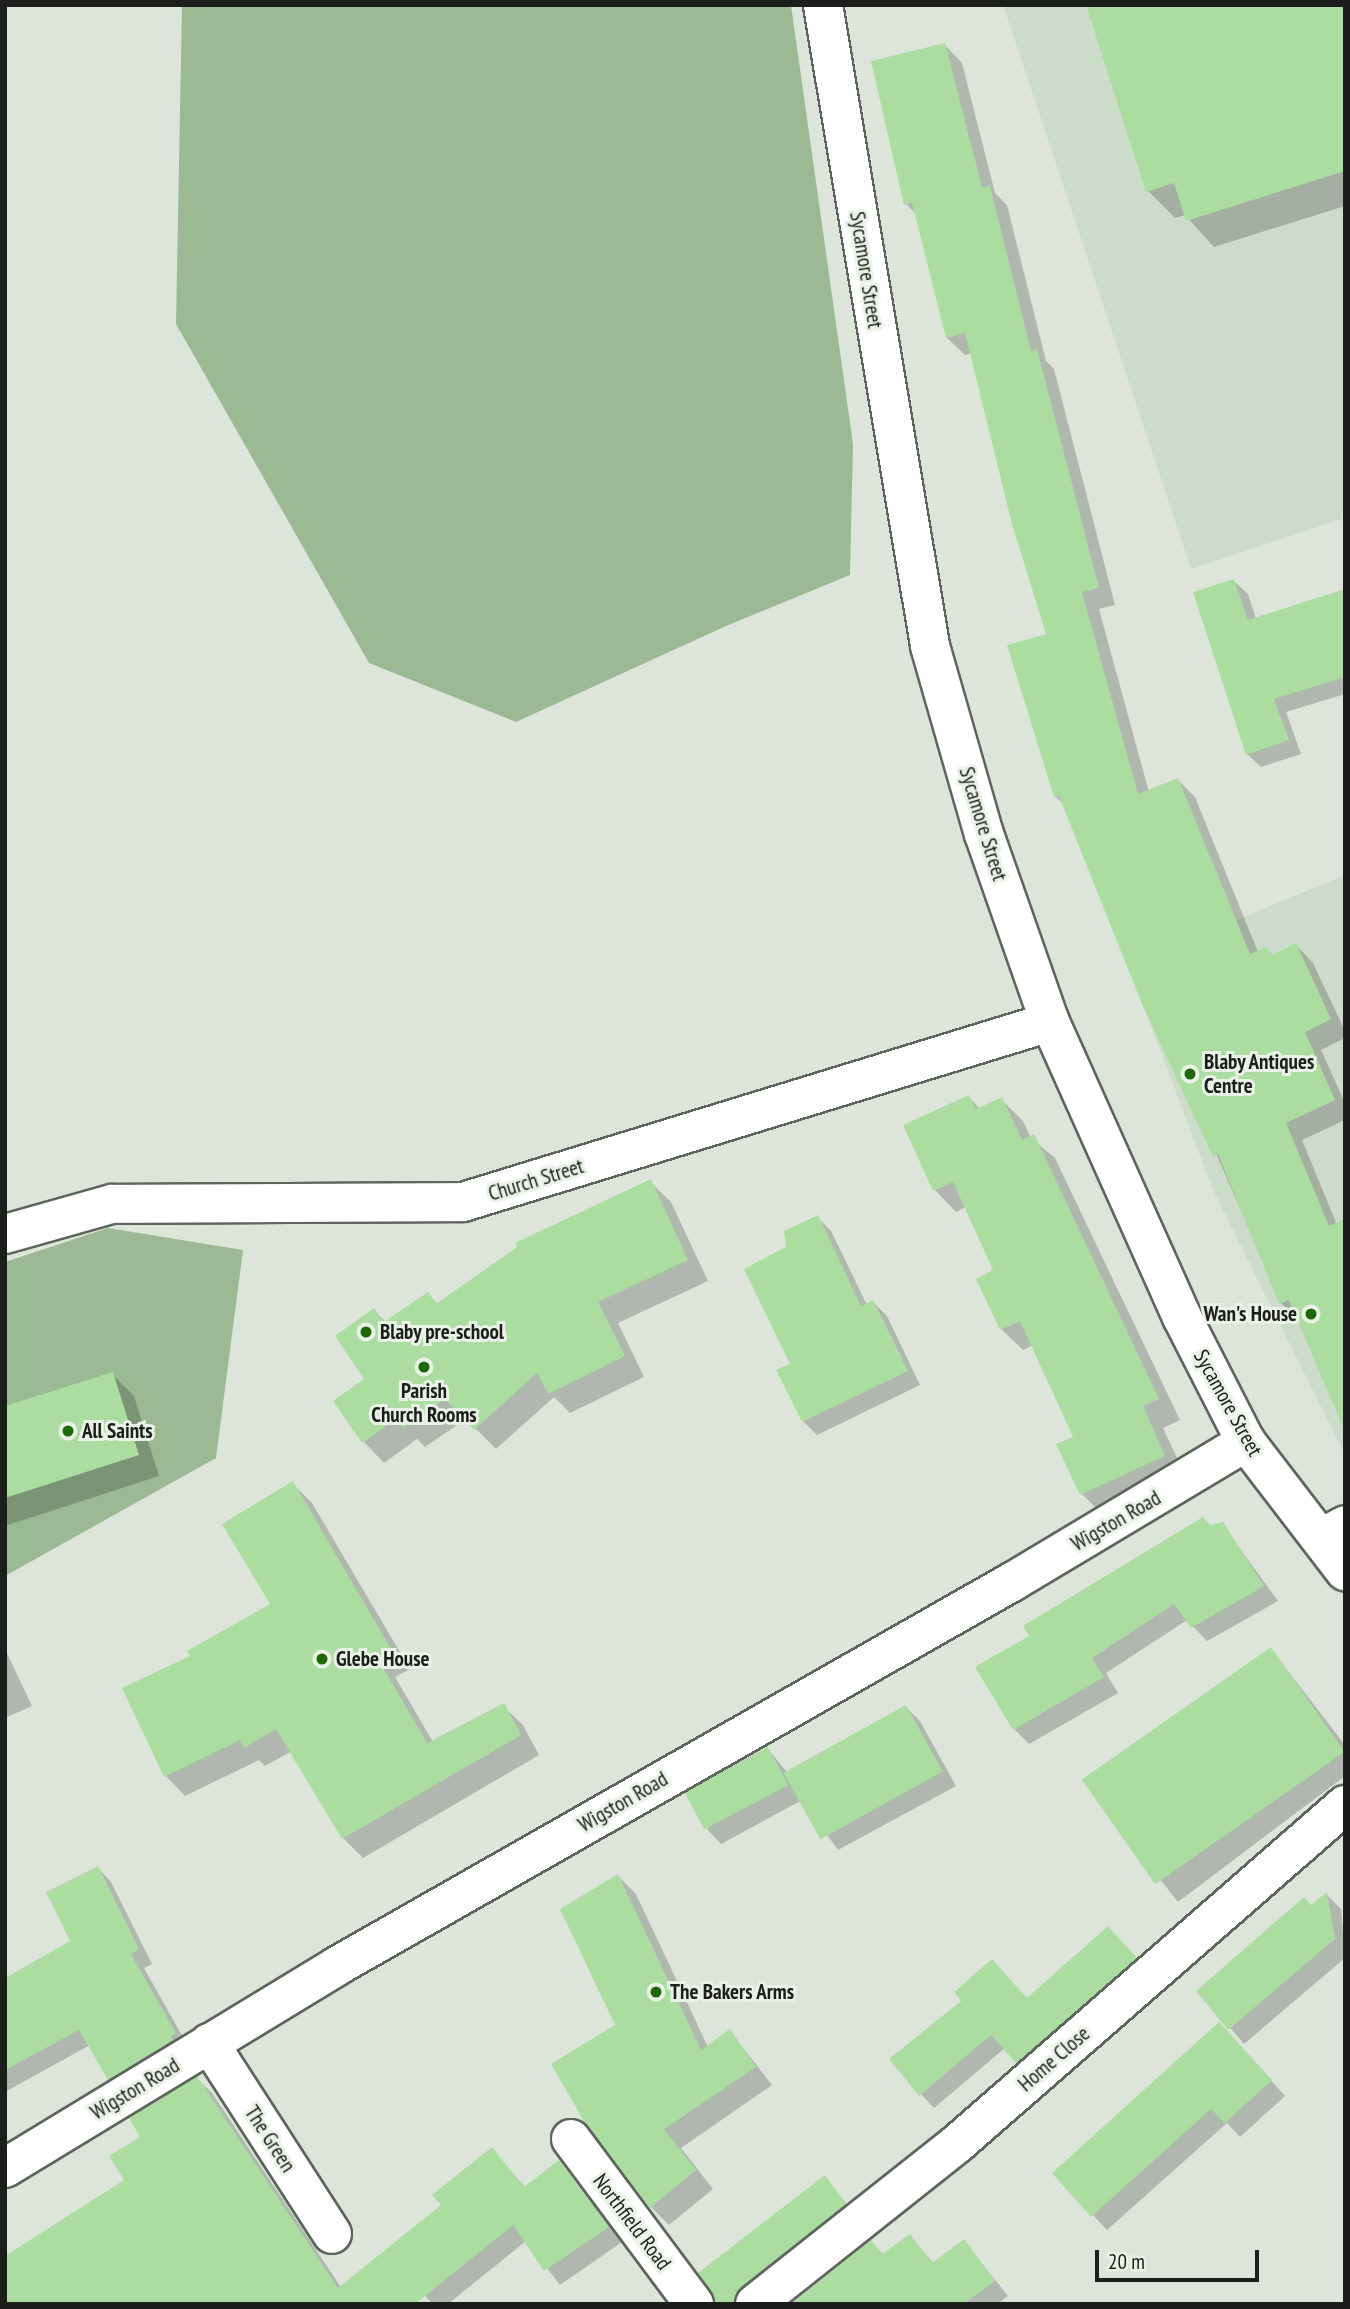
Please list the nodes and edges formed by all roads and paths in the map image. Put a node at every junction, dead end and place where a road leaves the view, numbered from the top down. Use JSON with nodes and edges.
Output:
{"nodes":[{"id":1,"x":823,"y":5,"type":"edge"},
{"id":2,"x":1050,"y":1022,"type":"junction"},
{"id":3,"x":5,"y":1234,"type":"edge"},
{"id":4,"x":1246,"y":1443,"type":"junction"},
{"id":5,"x":1333,"y":1532,"type":"edge"},
{"id":6,"x":1345,"y":1571,"type":"edge"},
{"id":7,"x":1345,"y":1805,"type":"edge"},
{"id":8,"x":209,"y":2043,"type":"junction"},
{"id":9,"x":571,"y":2139,"type":"dead end"},
{"id":10,"x":5,"y":2168,"type":"edge"},
{"id":11,"x":332,"y":2234,"type":"dead end"},
{"id":12,"x":694,"y":2304,"type":"edge"},
{"id":13,"x":755,"y":2304,"type":"edge"}],
"edges":[{"from":1,"to":2,"type":"street","name":"Sycamore Street"},
{"from":2,"to":3,"type":"street","name":"Church Street"},
{"from":2,"to":4,"type":"street","name":"Sycamore Street"},
{"from":4,"to":5,"type":"street","name":"Sycamore Street"},
{"from":4,"to":8,"type":"street","name":"Wigston Road"},
{"from":5,"to":6,"type":"street","name":"Sycamore Street"},
{"from":7,"to":13,"type":"street","name":"Home Close"},
{"from":8,"to":10,"type":"street","name":"Wigston Road"},
{"from":8,"to":11,"type":"street","name":"The Green"},
{"from":9,"to":12,"type":"street","name":"Northfield Road"}]}
